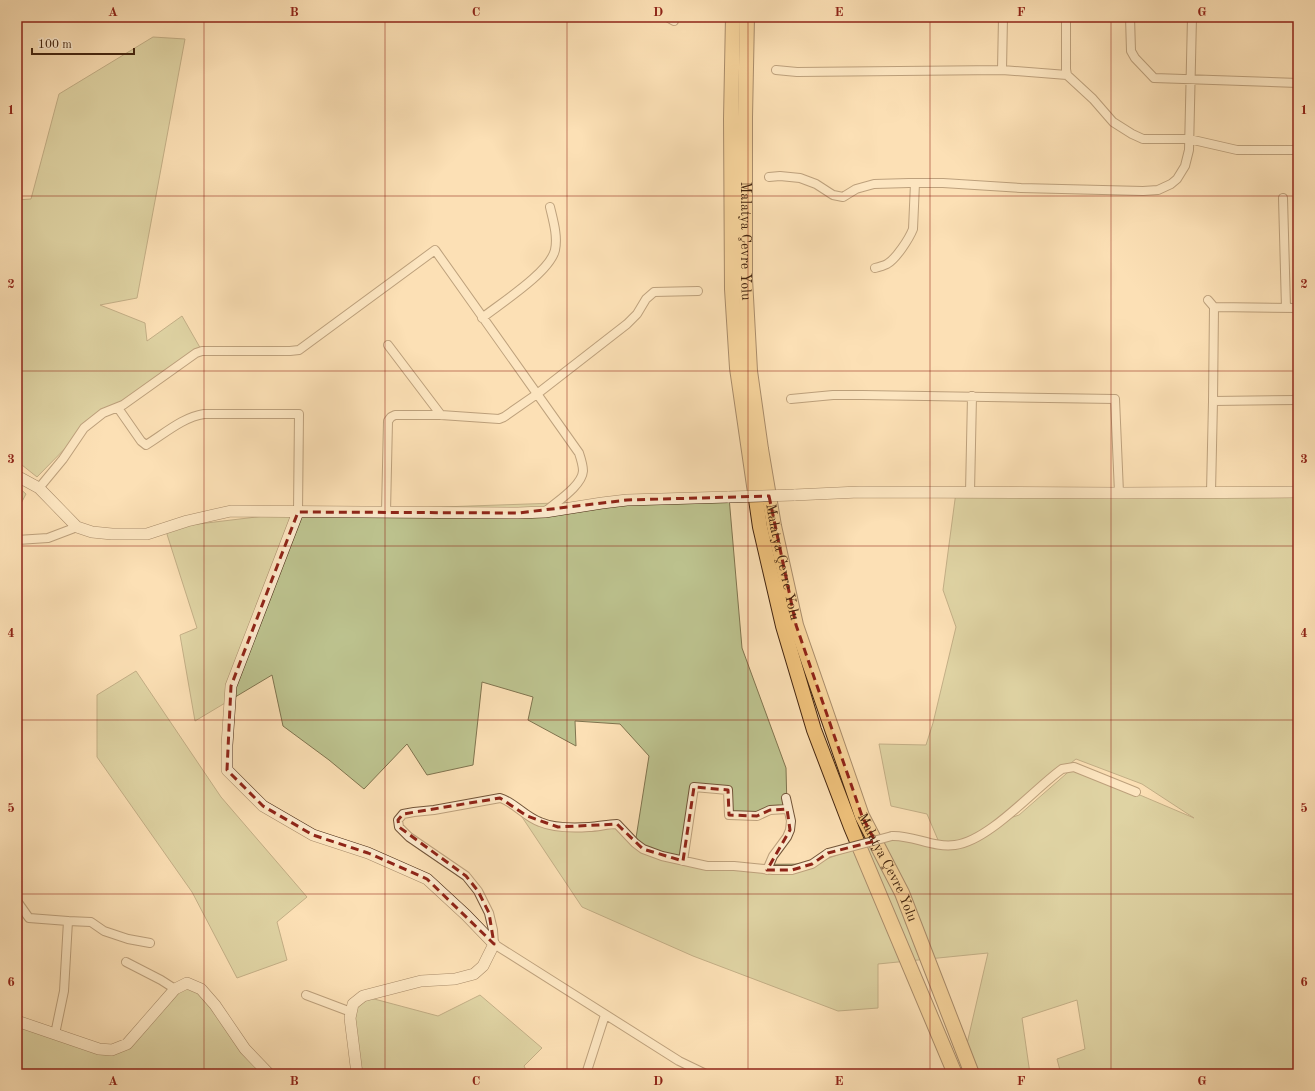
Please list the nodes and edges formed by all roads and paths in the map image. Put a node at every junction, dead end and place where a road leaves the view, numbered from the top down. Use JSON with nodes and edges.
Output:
{"nodes":[{"id":1,"x":732,"y":17,"type":"edge"},
{"id":2,"x":747,"y":17,"type":"edge"},
{"id":3,"x":1003,"y":17,"type":"edge"},
{"id":4,"x":1066,"y":17,"type":"edge"},
{"id":5,"x":1130,"y":17,"type":"edge"},
{"id":6,"x":1192,"y":17,"type":"edge"},
{"id":7,"x":776,"y":70,"type":"dead end"},
{"id":8,"x":1002,"y":70,"type":"junction"},
{"id":9,"x":1067,"y":75,"type":"junction"},
{"id":10,"x":1191,"y":78,"type":"junction"},
{"id":11,"x":1298,"y":83,"type":"edge"},
{"id":12,"x":1189,"y":139,"type":"junction"},
{"id":13,"x":1298,"y":150,"type":"edge"},
{"id":14,"x":769,"y":177,"type":"dead end"},
{"id":15,"x":915,"y":183,"type":"junction"},
{"id":16,"x":1283,"y":198,"type":"dead end"},
{"id":17,"x":550,"y":207,"type":"dead end"},
{"id":18,"x":875,"y":268,"type":"dead end"},
{"id":19,"x":698,"y":291,"type":"dead end"},
{"id":20,"x":1208,"y":300,"type":"dead end"},
{"id":21,"x":1214,"y":307,"type":"junction"},
{"id":22,"x":1286,"y":308,"type":"junction"},
{"id":23,"x":1298,"y":308,"type":"edge"},
{"id":24,"x":482,"y":318,"type":"junction"},
{"id":25,"x":388,"y":345,"type":"dead end"},
{"id":26,"x":537,"y":394,"type":"junction"},
{"id":27,"x":972,"y":396,"type":"junction"},
{"id":28,"x":791,"y":399,"type":"dead end"},
{"id":29,"x":1298,"y":400,"type":"edge"},
{"id":30,"x":1213,"y":401,"type":"junction"},
{"id":31,"x":118,"y":408,"type":"junction"},
{"id":32,"x":441,"y":415,"type":"junction"},
{"id":33,"x":17,"y":476,"type":"edge"},
{"id":34,"x":39,"y":488,"type":"junction"},
{"id":35,"x":970,"y":492,"type":"junction"},
{"id":36,"x":1211,"y":492,"type":"junction"},
{"id":37,"x":1298,"y":492,"type":"edge"},
{"id":38,"x":1119,"y":493,"type":"junction"},
{"id":39,"x":298,"y":512,"type":"junction"},
{"id":40,"x":386,"y":512,"type":"junction"},
{"id":41,"x":545,"y":512,"type":"junction"},
{"id":42,"x":77,"y":527,"type":"junction"},
{"id":43,"x":17,"y":540,"type":"edge"},
{"id":44,"x":1136,"y":792,"type":"dead end"},
{"id":45,"x":786,"y":798,"type":"dead end"},
{"id":46,"x":787,"y":809,"type":"junction"},
{"id":47,"x":683,"y":861,"type":"junction"},
{"id":48,"x":767,"y":870,"type":"junction"},
{"id":49,"x":17,"y":901,"type":"edge"},
{"id":50,"x":68,"y":921,"type":"junction"},
{"id":51,"x":150,"y":943,"type":"dead end"},
{"id":52,"x":494,"y":944,"type":"junction"},
{"id":53,"x":126,"y":962,"type":"dead end"},
{"id":54,"x":175,"y":989,"type":"junction"},
{"id":55,"x":306,"y":995,"type":"dead end"},
{"id":56,"x":352,"y":1012,"type":"junction"},
{"id":57,"x":605,"y":1015,"type":"junction"},
{"id":58,"x":17,"y":1021,"type":"edge"},
{"id":59,"x":55,"y":1034,"type":"junction"},
{"id":60,"x":269,"y":1074,"type":"edge"},
{"id":61,"x":357,"y":1074,"type":"edge"},
{"id":62,"x":586,"y":1074,"type":"edge"},
{"id":63,"x":706,"y":1074,"type":"edge"},
{"id":64,"x":955,"y":1074,"type":"edge"},
{"id":65,"x":972,"y":1074,"type":"edge"}],
"edges":[{"from":1,"to":64,"type":"highway","name":"Malatya Çevre Yolu"},
{"from":2,"to":65,"type":"highway","name":"Malatya Çevre Yolu"},
{"from":3,"to":8,"type":"street"},
{"from":4,"to":9,"type":"street"},
{"from":5,"to":10,"type":"street"},
{"from":6,"to":10,"type":"street"},
{"from":7,"to":8,"type":"street"},
{"from":8,"to":9,"type":"street"},
{"from":9,"to":12,"type":"street"},
{"from":10,"to":11,"type":"street"},
{"from":10,"to":12,"type":"street"},
{"from":12,"to":13,"type":"street"},
{"from":12,"to":15,"type":"street"},
{"from":14,"to":15,"type":"street"},
{"from":15,"to":18,"type":"street"},
{"from":16,"to":22,"type":"street"},
{"from":17,"to":24,"type":"street"},
{"from":19,"to":26,"type":"street"},
{"from":20,"to":21,"type":"street"},
{"from":21,"to":22,"type":"street"},
{"from":21,"to":30,"type":"street"},
{"from":22,"to":23,"type":"street"},
{"from":24,"to":26,"type":"street"},
{"from":24,"to":31,"type":"street"},
{"from":25,"to":32,"type":"street"},
{"from":26,"to":32,"type":"street"},
{"from":26,"to":41,"type":"street"},
{"from":27,"to":28,"type":"street"},
{"from":27,"to":35,"type":"street"},
{"from":27,"to":38,"type":"street"},
{"from":29,"to":30,"type":"street"},
{"from":30,"to":36,"type":"street"},
{"from":31,"to":34,"type":"street"},
{"from":31,"to":39,"type":"street"},
{"from":32,"to":40,"type":"street"},
{"from":33,"to":34,"type":"street"},
{"from":34,"to":42,"type":"street"},
{"from":35,"to":38,"type":"street"},
{"from":35,"to":41,"type":"street","bridge":true},
{"from":36,"to":37,"type":"street"},
{"from":36,"to":38,"type":"street"},
{"from":39,"to":40,"type":"street"},
{"from":39,"to":42,"type":"street"},
{"from":39,"to":52,"type":"street"},
{"from":40,"to":41,"type":"street"},
{"from":42,"to":43,"type":"street"},
{"from":44,"to":48,"type":"street","bridge":true},
{"from":45,"to":46,"type":"street"},
{"from":46,"to":47,"type":"street"},
{"from":46,"to":48,"type":"street"},
{"from":47,"to":48,"type":"street"},
{"from":47,"to":52,"type":"street"},
{"from":49,"to":50,"type":"street"},
{"from":50,"to":51,"type":"street"},
{"from":50,"to":59,"type":"street"},
{"from":52,"to":56,"type":"street"},
{"from":52,"to":57,"type":"street"},
{"from":53,"to":54,"type":"street"},
{"from":54,"to":59,"type":"street"},
{"from":54,"to":60,"type":"street"},
{"from":55,"to":56,"type":"street"},
{"from":56,"to":61,"type":"street"},
{"from":57,"to":62,"type":"street"},
{"from":57,"to":63,"type":"street"},
{"from":58,"to":59,"type":"street"}]}
